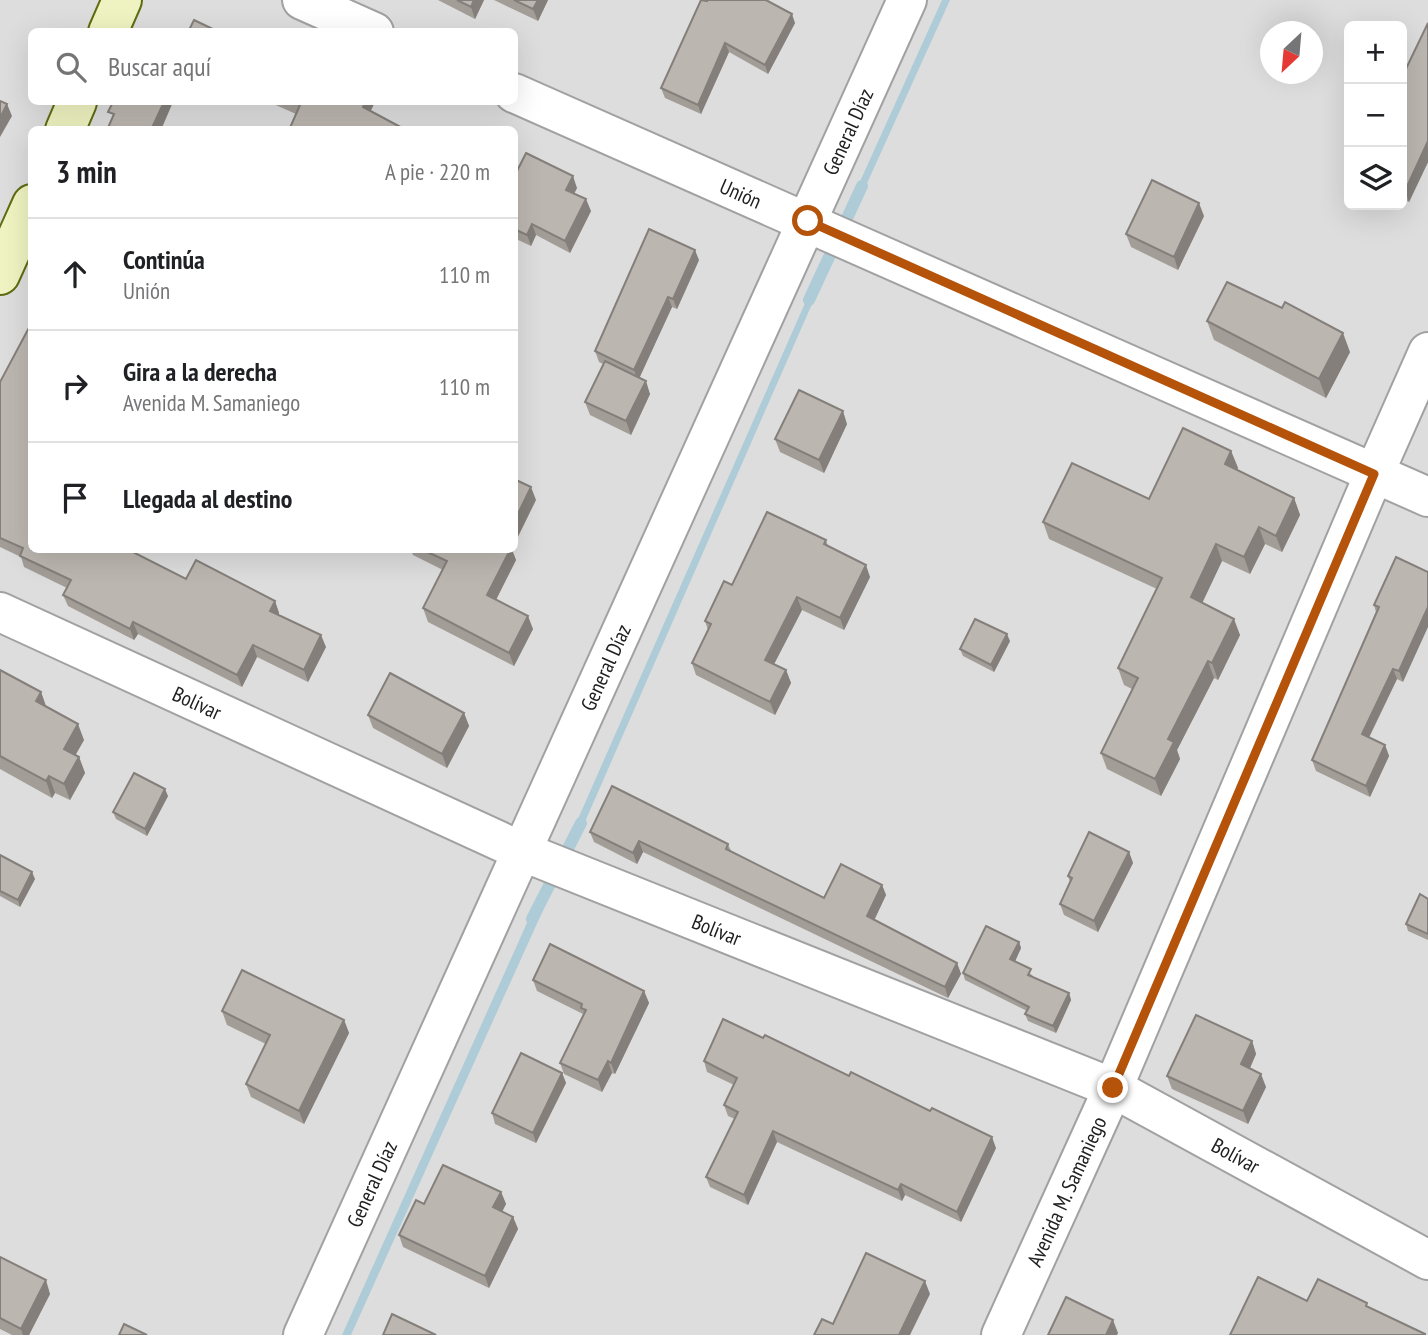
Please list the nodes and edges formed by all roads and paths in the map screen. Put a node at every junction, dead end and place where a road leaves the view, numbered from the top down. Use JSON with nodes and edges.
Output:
{"nodes":[{"id":1,"x":122,"y":0,"type":"edge"},
{"id":2,"x":302,"y":0,"type":"edge"},
{"id":3,"x":908,"y":0,"type":"edge"},
{"id":4,"x":110,"y":28,"type":"edge"},
{"id":5,"x":365,"y":28,"type":"edge"},
{"id":6,"x":518,"y":95,"type":"edge"},
{"id":7,"x":76,"y":105,"type":"edge"},
{"id":8,"x":67,"y":126,"type":"edge"},
{"id":9,"x":28,"y":213,"type":"edge"},
{"id":10,"x":830,"y":231,"type":"junction"},
{"id":11,"x":0,"y":275,"type":"edge"},
{"id":12,"x":1428,"y":352,"type":"edge"},
{"id":13,"x":1374,"y":474,"type":"junction"},
{"id":14,"x":1428,"y":497,"type":"edge"},
{"id":15,"x":0,"y":612,"type":"edge"},
{"id":16,"x":546,"y":861,"type":"junction"},
{"id":17,"x":1113,"y":1088,"type":"junction"},
{"id":18,"x":1428,"y":1260,"type":"edge"},
{"id":19,"x":303,"y":1335,"type":"edge"},
{"id":20,"x":1001,"y":1335,"type":"edge"}],
"edges":[{"from":1,"to":4,"type":"street"},
{"from":2,"to":5,"type":"street"},
{"from":3,"to":10,"type":"street","name":"General Díaz"},
{"from":6,"to":10,"type":"street","name":"Unión"},
{"from":7,"to":8,"type":"street"},
{"from":9,"to":11,"type":"street"},
{"from":10,"to":13,"type":"street","name":"Unión"},
{"from":10,"to":16,"type":"street","name":"General Díaz"},
{"from":12,"to":13,"type":"street","name":"Avenida M. Samaniego"},
{"from":13,"to":14,"type":"street","name":"Unión"},
{"from":13,"to":17,"type":"street","name":"Avenida M. Samaniego"},
{"from":15,"to":16,"type":"street","name":"Bolívar"},
{"from":16,"to":17,"type":"street","name":"Bolívar"},
{"from":16,"to":19,"type":"street","name":"General Díaz"},
{"from":17,"to":18,"type":"street","name":"Bolívar"},
{"from":17,"to":20,"type":"street","name":"Avenida M. Samaniego"}]}
